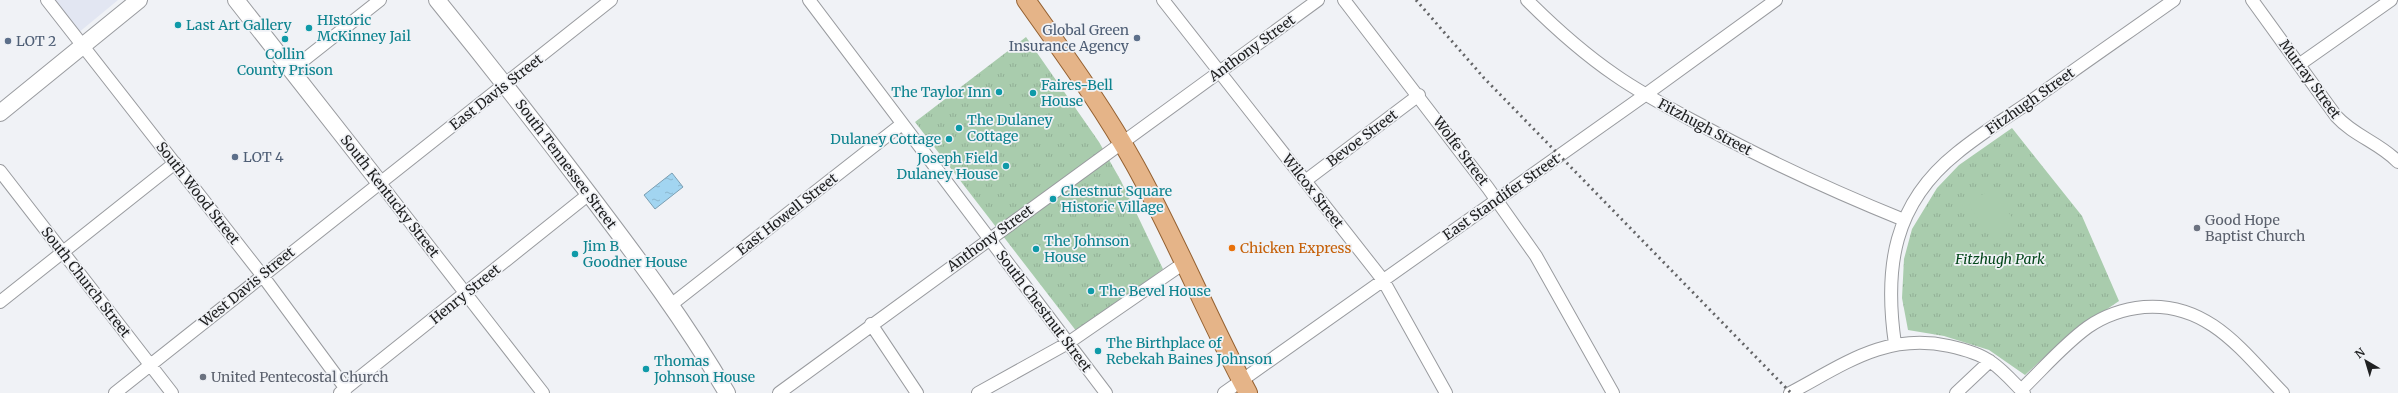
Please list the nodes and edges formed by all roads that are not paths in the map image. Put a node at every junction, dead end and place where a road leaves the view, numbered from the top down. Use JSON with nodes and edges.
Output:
{"nodes":[{"id":1,"x":47,"y":0,"type":"edge"},
{"id":2,"x":139,"y":0,"type":"edge"},
{"id":3,"x":236,"y":0,"type":"edge"},
{"id":4,"x":380,"y":0,"type":"edge"},
{"id":5,"x":437,"y":0,"type":"edge"},
{"id":6,"x":611,"y":0,"type":"edge"},
{"id":7,"x":809,"y":0,"type":"edge"},
{"id":8,"x":1026,"y":0,"type":"edge"},
{"id":9,"x":1163,"y":0,"type":"edge"},
{"id":10,"x":1318,"y":0,"type":"edge"},
{"id":11,"x":1344,"y":0,"type":"edge"},
{"id":12,"x":1527,"y":0,"type":"edge"},
{"id":13,"x":1776,"y":0,"type":"edge"},
{"id":14,"x":2174,"y":0,"type":"edge"},
{"id":15,"x":2252,"y":0,"type":"edge"},
{"id":16,"x":2392,"y":0,"type":"edge"},
{"id":17,"x":83,"y":44,"type":"junction"},
{"id":18,"x":2300,"y":64,"type":"junction"},
{"id":19,"x":290,"y":71,"type":"junction"},
{"id":20,"x":1219,"y":72,"type":"junction"},
{"id":21,"x":506,"y":84,"type":"junction"},
{"id":22,"x":1646,"y":95,"type":"junction"},
{"id":23,"x":1419,"y":96,"type":"junction"},
{"id":24,"x":0,"y":112,"type":"edge"},
{"id":25,"x":902,"y":124,"type":"junction"},
{"id":26,"x":1122,"y":143,"type":"junction"},
{"id":27,"x":2398,"y":162,"type":"edge"},
{"id":28,"x":174,"y":163,"type":"junction"},
{"id":29,"x":0,"y":171,"type":"edge"},
{"id":30,"x":1305,"y":181,"type":"junction"},
{"id":31,"x":379,"y":182,"type":"junction"},
{"id":32,"x":589,"y":194,"type":"junction"},
{"id":33,"x":1496,"y":201,"type":"junction"},
{"id":34,"x":1904,"y":220,"type":"junction"},
{"id":35,"x":990,"y":239,"type":"junction"},
{"id":36,"x":64,"y":252,"type":"junction"},
{"id":37,"x":1184,"y":263,"type":"junction"},
{"id":38,"x":262,"y":274,"type":"junction"},
{"id":39,"x":1382,"y":280,"type":"junction"},
{"id":40,"x":466,"y":293,"type":"junction"},
{"id":41,"x":0,"y":302,"type":"edge"},
{"id":42,"x":672,"y":304,"type":"junction"},
{"id":43,"x":871,"y":324,"type":"junction"},
{"id":44,"x":1068,"y":343,"type":"junction"},
{"id":45,"x":1895,"y":344,"type":"junction"},
{"id":46,"x":1990,"y":361,"type":"junction"},
{"id":47,"x":150,"y":365,"type":"junction"},
{"id":48,"x":1245,"y":387,"type":"edge"},
{"id":49,"x":343,"y":391,"type":"edge"},
{"id":50,"x":2023,"y":391,"type":"edge"},
{"id":51,"x":115,"y":393,"type":"edge"},
{"id":52,"x":172,"y":393,"type":"edge"},
{"id":53,"x":543,"y":393,"type":"edge"},
{"id":54,"x":727,"y":393,"type":"edge"},
{"id":55,"x":779,"y":393,"type":"edge"},
{"id":56,"x":917,"y":393,"type":"edge"},
{"id":57,"x":978,"y":393,"type":"edge"},
{"id":58,"x":1106,"y":393,"type":"edge"},
{"id":59,"x":1224,"y":393,"type":"edge"},
{"id":60,"x":1446,"y":393,"type":"edge"},
{"id":61,"x":1613,"y":393,"type":"edge"},
{"id":62,"x":1790,"y":393,"type":"edge"},
{"id":63,"x":1956,"y":393,"type":"edge"},
{"id":64,"x":2283,"y":393,"type":"edge"}],
"edges":[{"from":1,"to":17,"type":"street","name":"South Wood Street"},
{"from":2,"to":17,"type":"street"},
{"from":3,"to":19,"type":"street","name":"South Kentucky Street"},
{"from":4,"to":19,"type":"street"},
{"from":5,"to":21,"type":"street","name":"South Tennessee Street"},
{"from":6,"to":21,"type":"street","name":"East Davis Street"},
{"from":7,"to":25,"type":"street","name":"South Chestnut Street"},
{"from":8,"to":26,"type":"main road"},
{"from":9,"to":20,"type":"street","name":"Wilcox Street"},
{"from":10,"to":20,"type":"street","name":"Anthony Street"},
{"from":11,"to":23,"type":"street","name":"Wolfe Street"},
{"from":12,"to":22,"type":"street","name":"Fitzhugh Street"},
{"from":13,"to":22,"type":"street","name":"East Standifer Street"},
{"from":14,"to":34,"type":"street","name":"Fitzhugh Street"},
{"from":15,"to":18,"type":"street","name":"Murray Street"},
{"from":16,"to":18,"type":"street"},
{"from":17,"to":24,"type":"street"},
{"from":17,"to":28,"type":"street","name":"South Wood Street"},
{"from":18,"to":27,"type":"street","name":"Murray Street"},
{"from":19,"to":31,"type":"street","name":"South Kentucky Street"},
{"from":20,"to":26,"type":"street","name":"Anthony Street"},
{"from":20,"to":30,"type":"street","name":"Wilcox Street"},
{"from":21,"to":31,"type":"street","name":"East Davis Street"},
{"from":21,"to":32,"type":"street","name":"South Tennessee Street"},
{"from":22,"to":33,"type":"street","name":"East Standifer Street"},
{"from":22,"to":34,"type":"street","name":"Fitzhugh Street"},
{"from":23,"to":30,"type":"street","name":"Bevoe Street"},
{"from":23,"to":33,"type":"street","name":"Wolfe Street"},
{"from":25,"to":35,"type":"street","name":"South Chestnut Street"},
{"from":25,"to":42,"type":"street","name":"East Howell Street"},
{"from":26,"to":35,"type":"street","name":"Anthony Street"},
{"from":26,"to":37,"type":"main road"},
{"from":28,"to":36,"type":"street"},
{"from":28,"to":38,"type":"street","name":"South Wood Street"},
{"from":29,"to":36,"type":"street","name":"South Church Street"},
{"from":30,"to":39,"type":"street","name":"Wilcox Street"},
{"from":31,"to":38,"type":"street","name":"West Davis Street"},
{"from":31,"to":40,"type":"street","name":"South Kentucky Street"},
{"from":32,"to":40,"type":"street","name":"Henry Street"},
{"from":32,"to":42,"type":"street","name":"South Tennessee Street"},
{"from":33,"to":39,"type":"street","name":"East Standifer Street"},
{"from":33,"to":61,"type":"street","name":"Wolfe Street"},
{"from":34,"to":45,"type":"street","name":"Fitzhugh Street"},
{"from":35,"to":43,"type":"street","name":"Anthony Street"},
{"from":35,"to":44,"type":"street","name":"South Chestnut Street"},
{"from":36,"to":41,"type":"street"},
{"from":36,"to":47,"type":"street","name":"South Church Street"},
{"from":37,"to":44,"type":"street"},
{"from":37,"to":48,"type":"main road"},
{"from":38,"to":47,"type":"street","name":"West Davis Street"},
{"from":38,"to":49,"type":"street","name":"South Wood Street"},
{"from":39,"to":48,"type":"street","name":"East Standifer Street"},
{"from":39,"to":60,"type":"street","name":"Wilcox Street"},
{"from":40,"to":49,"type":"street","name":"Henry Street"},
{"from":40,"to":53,"type":"street","name":"South Kentucky Street"},
{"from":42,"to":54,"type":"street","name":"South Tennessee Street"},
{"from":43,"to":55,"type":"street","name":"Anthony Street"},
{"from":43,"to":56,"type":"street"},
{"from":44,"to":57,"type":"street"},
{"from":44,"to":58,"type":"street","name":"South Chestnut Street"},
{"from":45,"to":46,"type":"street"},
{"from":45,"to":62,"type":"street"},
{"from":46,"to":50,"type":"street"},
{"from":46,"to":63,"type":"street"},
{"from":47,"to":51,"type":"street","name":"West Davis Street"},
{"from":47,"to":52,"type":"street","name":"South Church Street"},
{"from":48,"to":59,"type":"street","name":"East Standifer Street"},
{"from":50,"to":64,"type":"street"}]}
